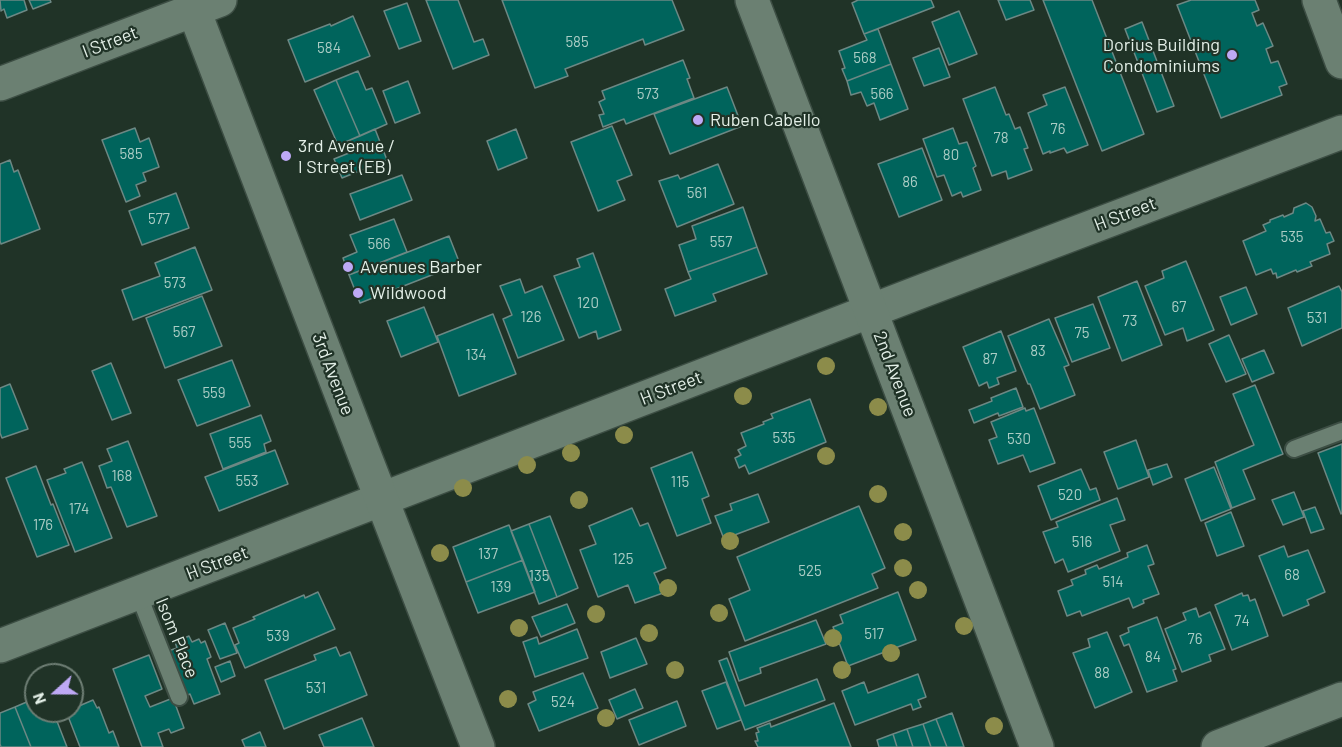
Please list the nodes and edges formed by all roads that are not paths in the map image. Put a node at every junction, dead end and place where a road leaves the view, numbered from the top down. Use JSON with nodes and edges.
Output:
{"nodes":[{"id":1,"x":752,"y":0,"type":"edge"},
{"id":2,"x":1319,"y":0,"type":"edge"},
{"id":3,"x":201,"y":3,"type":"edge"},
{"id":4,"x":1342,"y":62,"type":"edge"},
{"id":5,"x":0,"y":84,"type":"edge"},
{"id":6,"x":1342,"y":132,"type":"edge"},
{"id":7,"x":871,"y":311,"type":"junction"},
{"id":8,"x":1342,"y":431,"type":"edge"},
{"id":9,"x":1294,"y":449,"type":"dead end"},
{"id":10,"x":382,"y":499,"type":"junction"},
{"id":11,"x":138,"y":593,"type":"junction"},
{"id":12,"x":0,"y":646,"type":"edge"},
{"id":13,"x":179,"y":697,"type":"dead end"},
{"id":14,"x":1342,"y":699,"type":"edge"},
{"id":15,"x":478,"y":747,"type":"edge"},
{"id":16,"x":1037,"y":747,"type":"edge"},
{"id":17,"x":1218,"y":747,"type":"edge"}],
"edges":[{"from":1,"to":7,"type":"street","name":"2nd Avenue"},
{"from":2,"to":4,"type":"street"},
{"from":3,"to":5,"type":"street","name":"I Street"},
{"from":3,"to":10,"type":"street","name":"3rd Avenue"},
{"from":6,"to":7,"type":"street","name":"H Street"},
{"from":7,"to":10,"type":"street","name":"H Street"},
{"from":7,"to":16,"type":"street","name":"2nd Avenue"},
{"from":8,"to":9,"type":"lane"},
{"from":10,"to":11,"type":"street","name":"H Street"},
{"from":10,"to":15,"type":"street","name":"3rd Avenue"},
{"from":11,"to":12,"type":"street","name":"H Street"},
{"from":11,"to":13,"type":"lane","name":"Isom Place"},
{"from":14,"to":17,"type":"street"}]}
